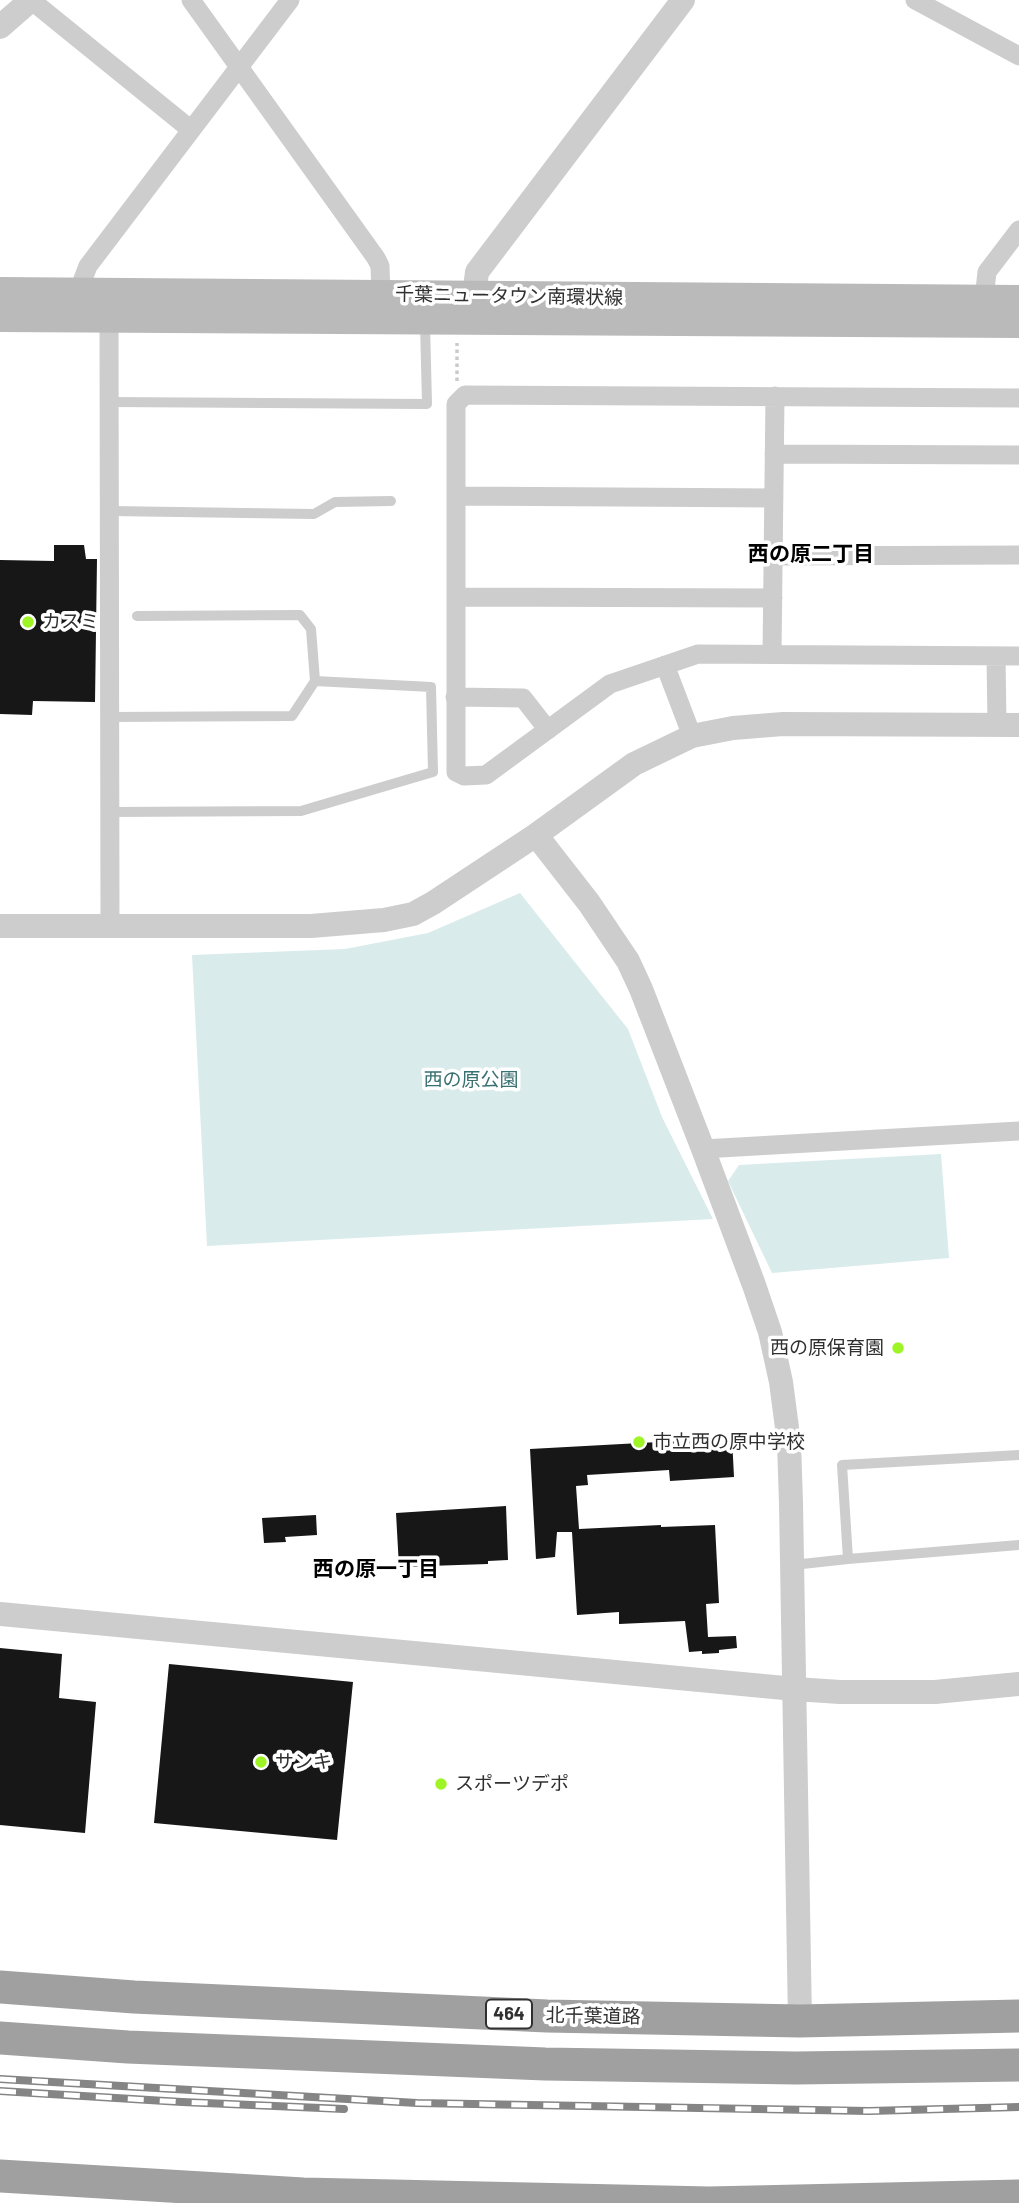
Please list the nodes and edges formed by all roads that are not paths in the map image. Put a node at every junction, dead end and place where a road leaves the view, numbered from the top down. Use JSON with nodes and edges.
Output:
{"nodes":[{"id":1,"x":31,"y":0,"type":"edge"},
{"id":2,"x":191,"y":0,"type":"edge"},
{"id":3,"x":290,"y":0,"type":"edge"},
{"id":4,"x":683,"y":0,"type":"edge"},
{"id":5,"x":915,"y":0,"type":"edge"},
{"id":6,"x":0,"y":27,"type":"edge"},
{"id":7,"x":1019,"y":56,"type":"edge"},
{"id":8,"x":240,"y":67,"type":"junction"},
{"id":9,"x":191,"y":129,"type":"junction"},
{"id":10,"x":1019,"y":230,"type":"edge"},
{"id":11,"x":0,"y":291,"type":"edge"},
{"id":12,"x":78,"y":292,"type":"junction"},
{"id":13,"x":381,"y":295,"type":"junction"},
{"id":14,"x":474,"y":296,"type":"junction"},
{"id":15,"x":984,"y":299,"type":"junction"},
{"id":16,"x":1019,"y":299,"type":"edge"},
{"id":17,"x":0,"y":318,"type":"edge"},
{"id":18,"x":109,"y":318,"type":"junction"},
{"id":19,"x":425,"y":320,"type":"junction"},
{"id":20,"x":1019,"y":324,"type":"edge"},
{"id":21,"x":775,"y":396,"type":"junction"},
{"id":22,"x":1019,"y":398,"type":"edge"},
{"id":23,"x":109,"y":401,"type":"junction"},
{"id":24,"x":775,"y":454,"type":"junction"},
{"id":25,"x":1019,"y":455,"type":"edge"},
{"id":26,"x":456,"y":496,"type":"junction"},
{"id":27,"x":774,"y":498,"type":"junction"},
{"id":28,"x":391,"y":501,"type":"dead end"},
{"id":29,"x":109,"y":511,"type":"junction"},
{"id":30,"x":1019,"y":555,"type":"edge"},
{"id":31,"x":774,"y":556,"type":"junction"},
{"id":32,"x":456,"y":597,"type":"junction"},
{"id":33,"x":773,"y":598,"type":"junction"},
{"id":34,"x":137,"y":616,"type":"dead end"},
{"id":35,"x":772,"y":654,"type":"junction"},
{"id":36,"x":996,"y":656,"type":"junction"},
{"id":37,"x":1019,"y":656,"type":"edge"},
{"id":38,"x":665,"y":665,"type":"junction"},
{"id":39,"x":315,"y":681,"type":"junction"},
{"id":40,"x":455,"y":697,"type":"junction"},
{"id":41,"x":109,"y":718,"type":"junction"},
{"id":42,"x":1008,"y":725,"type":"edge"},
{"id":43,"x":548,"y":730,"type":"junction"},
{"id":44,"x":692,"y":736,"type":"junction"},
{"id":45,"x":110,"y":812,"type":"junction"},
{"id":46,"x":536,"y":835,"type":"junction"},
{"id":47,"x":0,"y":926,"type":"edge"},
{"id":48,"x":110,"y":926,"type":"junction"},
{"id":49,"x":1019,"y":1131,"type":"edge"},
{"id":50,"x":703,"y":1149,"type":"junction"},
{"id":51,"x":1019,"y":1455,"type":"edge"},
{"id":52,"x":1019,"y":1545,"type":"edge"},
{"id":53,"x":848,"y":1559,"type":"junction"},
{"id":54,"x":793,"y":1565,"type":"junction"},
{"id":55,"x":0,"y":1614,"type":"edge"},
{"id":56,"x":1019,"y":1684,"type":"edge"},
{"id":57,"x":795,"y":1689,"type":"junction"},
{"id":58,"x":0,"y":1987,"type":"edge"},
{"id":59,"x":1019,"y":2016,"type":"edge"},
{"id":60,"x":800,"y":2021,"type":"junction"},
{"id":61,"x":0,"y":2038,"type":"edge"},
{"id":62,"x":1019,"y":2065,"type":"edge"},
{"id":63,"x":0,"y":2176,"type":"edge"},
{"id":64,"x":1019,"y":2196,"type":"edge"}],
"edges":[{"from":1,"to":6,"type":"street"},
{"from":1,"to":9,"type":"street"},
{"from":2,"to":8,"type":"street"},
{"from":3,"to":8,"type":"street"},
{"from":4,"to":14,"type":"street"},
{"from":5,"to":7,"type":"street"},
{"from":8,"to":9,"type":"street"},
{"from":8,"to":13,"type":"street"},
{"from":9,"to":12,"type":"street"},
{"from":10,"to":15,"type":"street"},
{"from":11,"to":12,"type":"main road","name":"千葉ニュータウン南環状線"},
{"from":12,"to":13,"type":"main road","name":"千葉ニュータウン南環状線"},
{"from":13,"to":14,"type":"main road","name":"千葉ニュータウン南環状線"},
{"from":14,"to":15,"type":"main road","name":"千葉ニュータウン南環状線"},
{"from":15,"to":16,"type":"main road","name":"千葉ニュータウン南環状線"},
{"from":17,"to":18,"type":"main road","name":"千葉ニュータウン南環状線"},
{"from":18,"to":19,"type":"main road","name":"千葉ニュータウン南環状線"},
{"from":18,"to":23,"type":"street"},
{"from":19,"to":20,"type":"main road","name":"千葉ニュータウン南環状線"},
{"from":19,"to":23,"type":"lane"},
{"from":21,"to":22,"type":"street"},
{"from":21,"to":24,"type":"street"},
{"from":21,"to":26,"type":"street"},
{"from":23,"to":29,"type":"street"},
{"from":24,"to":25,"type":"street"},
{"from":24,"to":27,"type":"street"},
{"from":26,"to":27,"type":"street"},
{"from":26,"to":32,"type":"street"},
{"from":27,"to":31,"type":"street"},
{"from":28,"to":29,"type":"lane"},
{"from":29,"to":41,"type":"street"},
{"from":30,"to":31,"type":"street"},
{"from":31,"to":33,"type":"street"},
{"from":32,"to":33,"type":"street"},
{"from":32,"to":40,"type":"street"},
{"from":33,"to":35,"type":"street"},
{"from":34,"to":39,"type":"lane"},
{"from":35,"to":36,"type":"street"},
{"from":35,"to":38,"type":"street"},
{"from":36,"to":37,"type":"street"},
{"from":36,"to":42,"type":"street"},
{"from":38,"to":43,"type":"street"},
{"from":38,"to":44,"type":"street"},
{"from":39,"to":41,"type":"lane"},
{"from":39,"to":45,"type":"lane"},
{"from":40,"to":43,"type":"street"},
{"from":40,"to":43,"type":"street"},
{"from":41,"to":45,"type":"street"},
{"from":42,"to":44,"type":"street"},
{"from":44,"to":46,"type":"street"},
{"from":45,"to":48,"type":"street"},
{"from":46,"to":48,"type":"street"},
{"from":46,"to":50,"type":"street"},
{"from":47,"to":48,"type":"street"},
{"from":49,"to":50,"type":"street"},
{"from":50,"to":54,"type":"street"},
{"from":51,"to":53,"type":"lane"},
{"from":52,"to":53,"type":"lane"},
{"from":53,"to":54,"type":"lane"},
{"from":54,"to":57,"type":"street"},
{"from":55,"to":57,"type":"street"},
{"from":56,"to":57,"type":"street"},
{"from":57,"to":60,"type":"street"},
{"from":58,"to":60,"type":"highway","name":"北千葉道路","number":"464"},
{"from":59,"to":60,"type":"highway","name":"北千葉道路","number":"464"},
{"from":61,"to":62,"type":"highway"},
{"from":63,"to":64,"type":"highway"}]}
